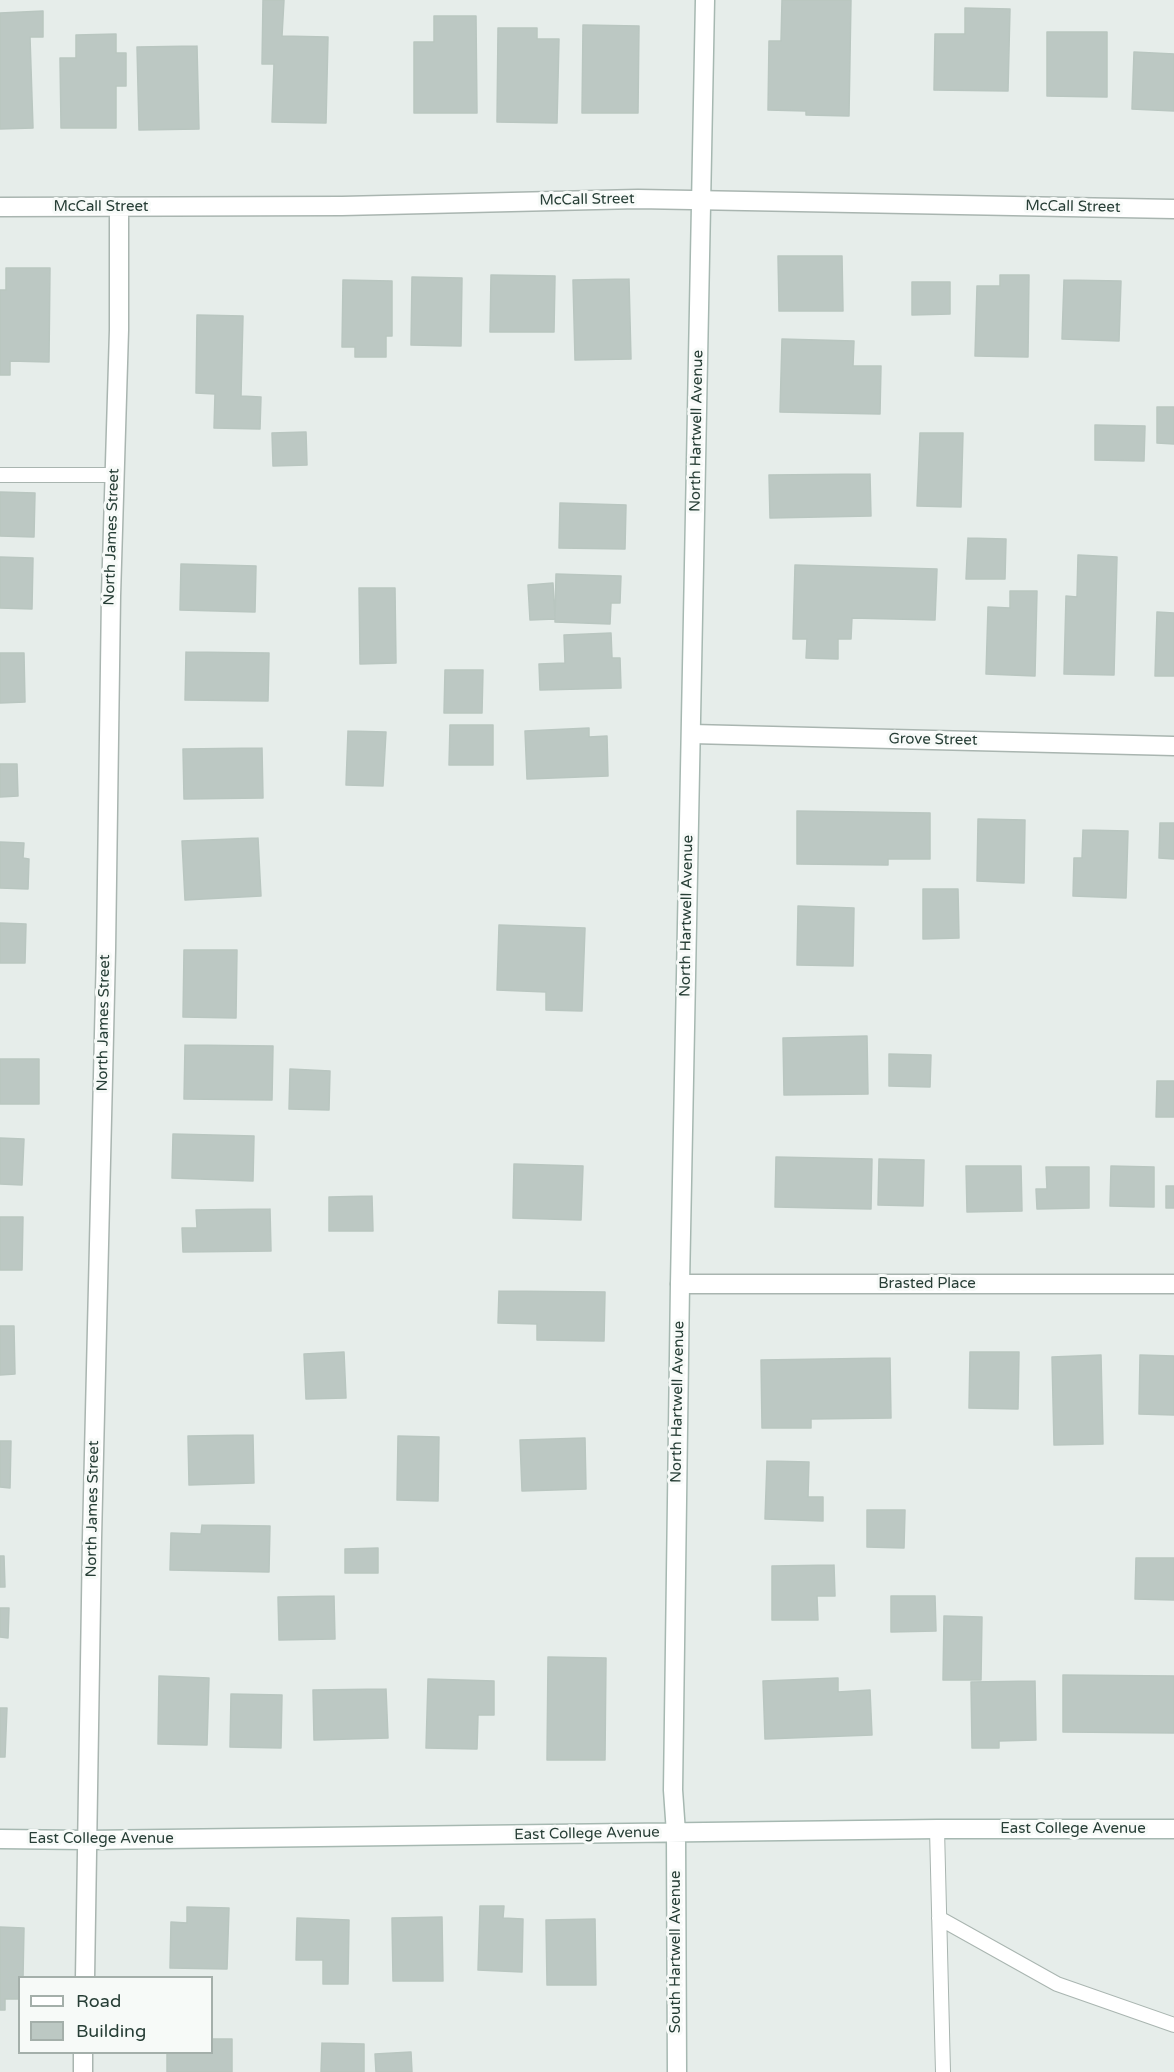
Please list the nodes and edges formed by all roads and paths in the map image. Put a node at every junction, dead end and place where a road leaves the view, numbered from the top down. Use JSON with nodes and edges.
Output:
{"nodes":[{"id":1,"x":705,"y":0,"type":"edge"},
{"id":2,"x":701,"y":201,"type":"junction"},
{"id":3,"x":0,"y":207,"type":"edge"},
{"id":4,"x":118,"y":207,"type":"junction"},
{"id":5,"x":1174,"y":209,"type":"edge"},
{"id":6,"x":0,"y":475,"type":"edge"},
{"id":7,"x":114,"y":475,"type":"junction"},
{"id":8,"x":692,"y":734,"type":"junction"},
{"id":9,"x":1174,"y":746,"type":"edge"},
{"id":10,"x":680,"y":1284,"type":"junction"},
{"id":11,"x":1174,"y":1284,"type":"edge"},
{"id":12,"x":938,"y":1829,"type":"junction"},
{"id":13,"x":1174,"y":1829,"type":"edge"},
{"id":14,"x":676,"y":1833,"type":"junction"},
{"id":15,"x":0,"y":1839,"type":"edge"},
{"id":16,"x":87,"y":1840,"type":"junction"},
{"id":17,"x":939,"y":1918,"type":"junction"},
{"id":18,"x":84,"y":1976,"type":"edge"},
{"id":19,"x":1174,"y":2025,"type":"edge"},
{"id":20,"x":83,"y":2054,"type":"edge"},
{"id":21,"x":83,"y":2072,"type":"edge"},
{"id":22,"x":677,"y":2072,"type":"edge"},
{"id":23,"x":943,"y":2072,"type":"edge"}],
"edges":[{"from":1,"to":2,"type":"street","name":"North Hartwell Avenue"},
{"from":2,"to":4,"type":"street","name":"McCall Street"},
{"from":2,"to":5,"type":"street","name":"McCall Street"},
{"from":2,"to":8,"type":"street","name":"North Hartwell Avenue"},
{"from":3,"to":4,"type":"street","name":"McCall Street"},
{"from":4,"to":7,"type":"street","name":"North James Street"},
{"from":6,"to":7,"type":"lane"},
{"from":7,"to":16,"type":"street","name":"North James Street"},
{"from":8,"to":9,"type":"street","name":"Grove Street"},
{"from":8,"to":10,"type":"street","name":"North Hartwell Avenue"},
{"from":10,"to":11,"type":"street","name":"Brasted Place"},
{"from":10,"to":14,"type":"street","name":"North Hartwell Avenue"},
{"from":12,"to":13,"type":"street","name":"East College Avenue"},
{"from":12,"to":14,"type":"street","name":"East College Avenue"},
{"from":12,"to":17,"type":"lane"},
{"from":14,"to":16,"type":"street","name":"East College Avenue"},
{"from":14,"to":22,"type":"street","name":"South Hartwell Avenue"},
{"from":15,"to":16,"type":"street","name":"East College Avenue"},
{"from":16,"to":18,"type":"street","name":"North James Street"},
{"from":17,"to":19,"type":"lane"},
{"from":17,"to":23,"type":"lane"},
{"from":20,"to":21,"type":"street"}]}
